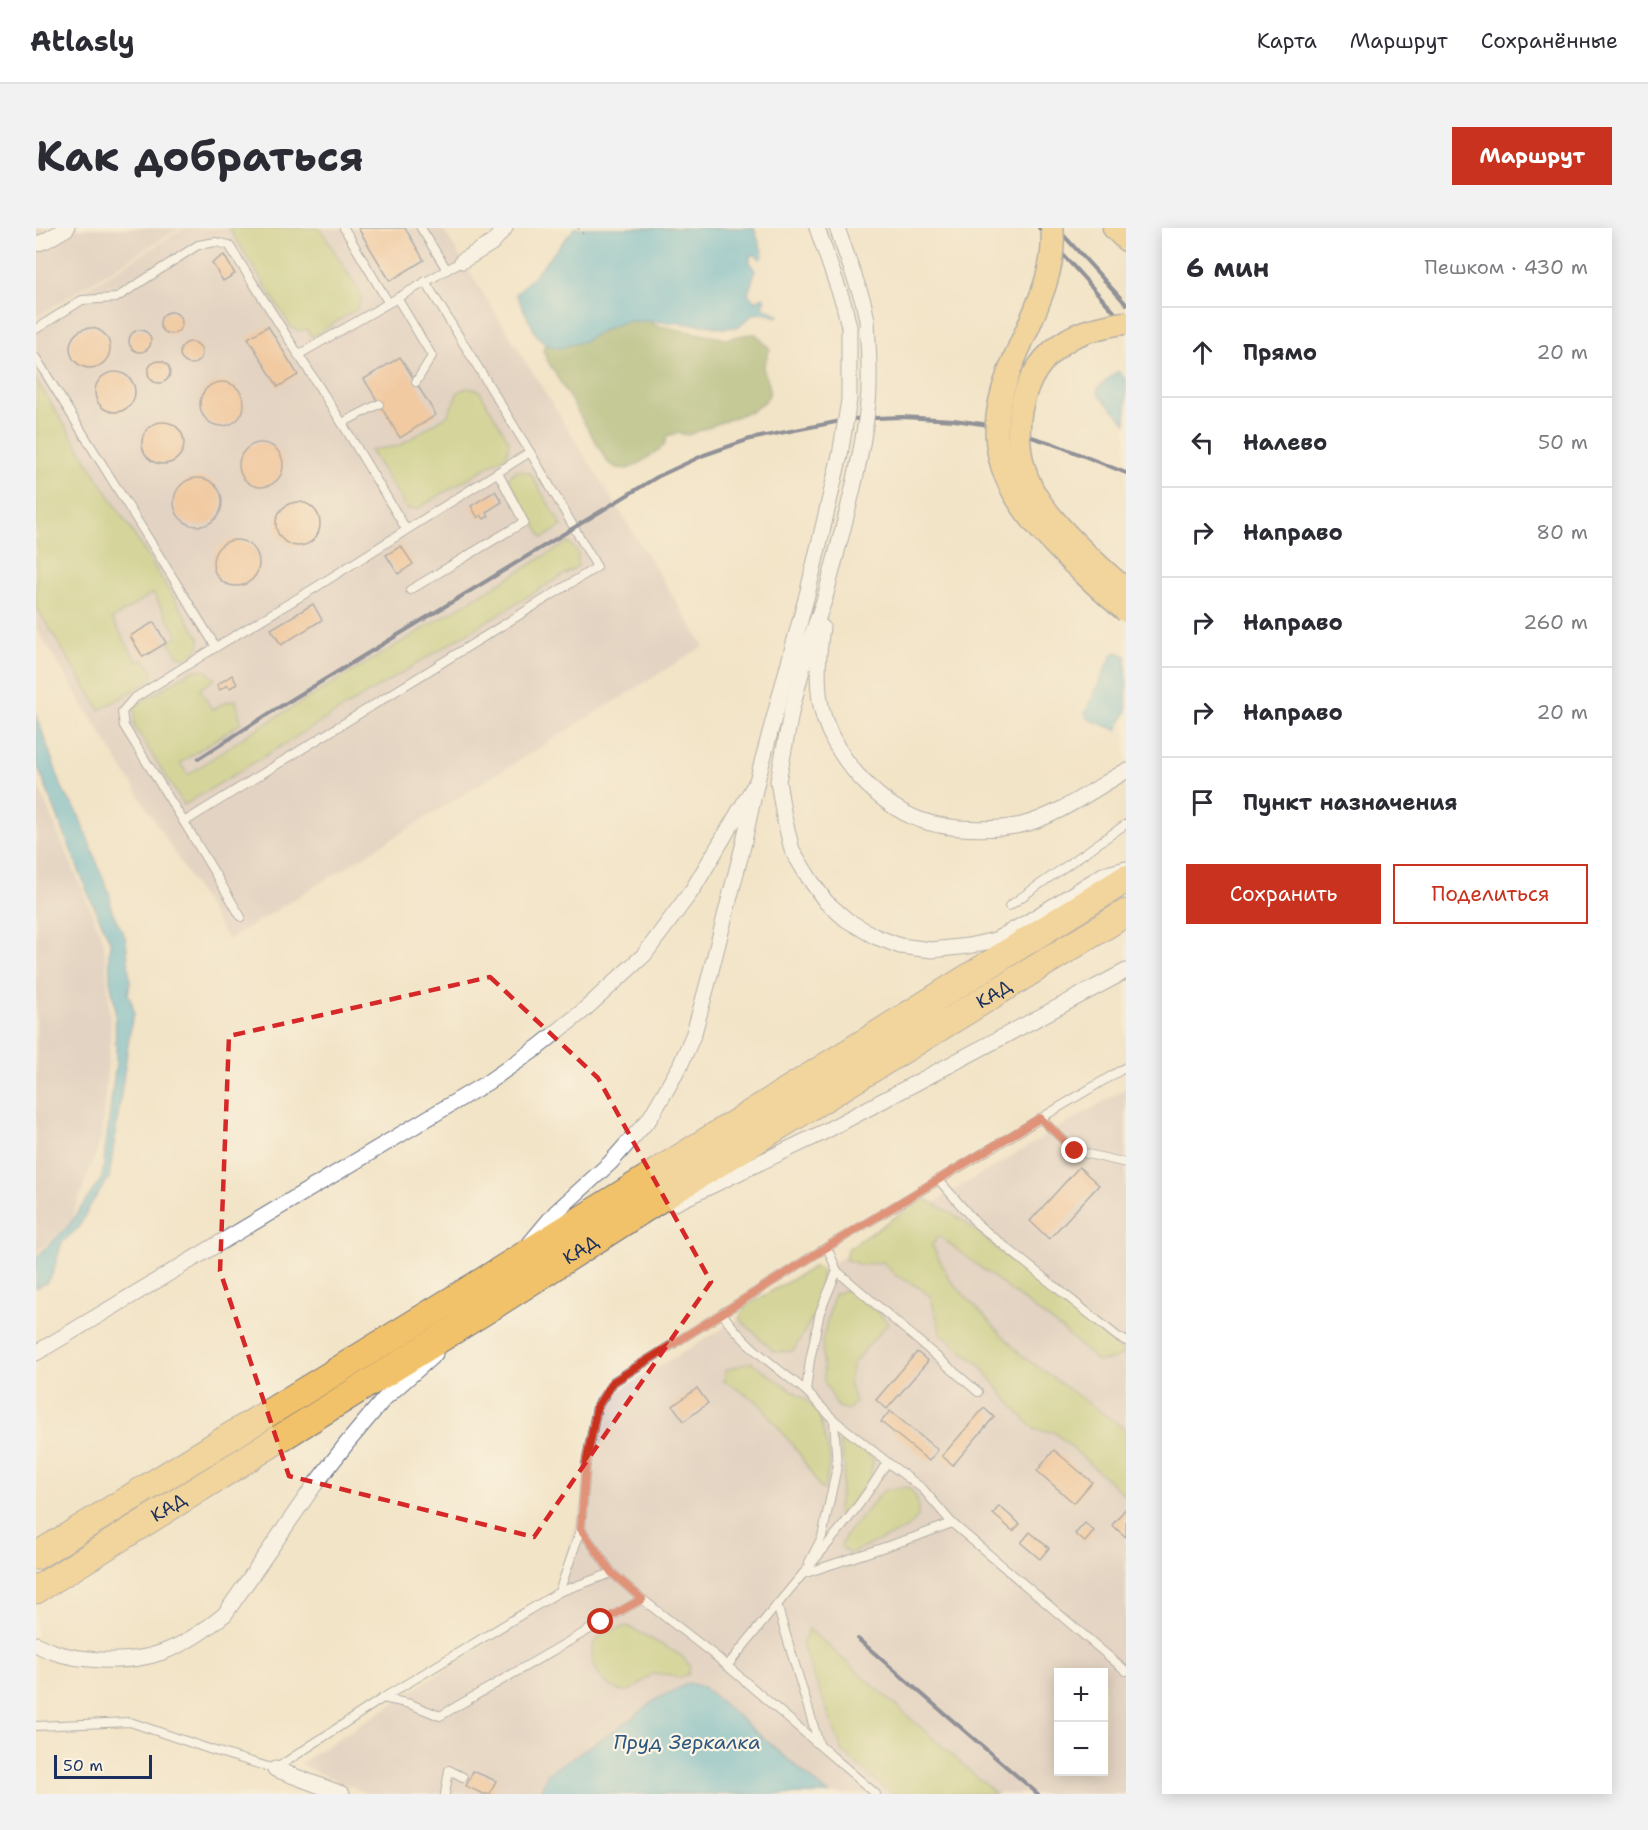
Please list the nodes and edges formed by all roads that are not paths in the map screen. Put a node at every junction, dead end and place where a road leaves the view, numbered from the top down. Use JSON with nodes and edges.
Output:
{"nodes":[{"id":1,"x":67,"y":228,"type":"edge"},
{"id":2,"x":344,"y":228,"type":"edge"},
{"id":3,"x":422,"y":228,"type":"edge"},
{"id":4,"x":505,"y":228,"type":"edge"},
{"id":5,"x":817,"y":228,"type":"edge"},
{"id":6,"x":837,"y":228,"type":"edge"},
{"id":7,"x":1052,"y":228,"type":"edge"},
{"id":8,"x":1114,"y":228,"type":"edge"},
{"id":9,"x":1126,"y":240,"type":"edge"},
{"id":10,"x":39,"y":245,"type":"edge"},
{"id":11,"x":462,"y":261,"type":"joint"},
{"id":12,"x":447,"y":270,"type":"junction"},
{"id":13,"x":425,"y":281,"type":"junction"},
{"id":14,"x":397,"y":298,"type":"junction"},
{"id":15,"x":388,"y":303,"type":"junction"},
{"id":16,"x":1126,"y":323,"type":"edge"},
{"id":17,"x":36,"y":329,"type":"edge"},
{"id":18,"x":297,"y":355,"type":"junction"},
{"id":19,"x":36,"y":358,"type":"edge"},
{"id":20,"x":416,"y":382,"type":"dead end"},
{"id":21,"x":379,"y":404,"type":"dead end"},
{"id":22,"x":342,"y":423,"type":"junction"},
{"id":23,"x":530,"y":452,"type":"junction"},
{"id":24,"x":498,"y":473,"type":"junction"},
{"id":25,"x":406,"y":529,"type":"junction"},
{"id":26,"x":410,"y":590,"type":"dead end"},
{"id":27,"x":1126,"y":590,"type":"edge"},
{"id":28,"x":825,"y":598,"type":"junction"},
{"id":29,"x":1126,"y":611,"type":"edge"},
{"id":30,"x":216,"y":647,"type":"junction"},
{"id":31,"x":1126,"y":771,"type":"edge"},
{"id":32,"x":757,"y":781,"type":"junction"},
{"id":33,"x":184,"y":822,"type":"junction"},
{"id":34,"x":1126,"y":824,"type":"edge"},
{"id":35,"x":1126,"y":869,"type":"edge"},
{"id":36,"x":1126,"y":879,"type":"edge"},
{"id":37,"x":1010,"y":906,"type":"dead end"},
{"id":38,"x":1126,"y":913,"type":"edge"},
{"id":39,"x":242,"y":917,"type":"dead end"},
{"id":40,"x":1126,"y":972,"type":"edge"},
{"id":41,"x":1126,"y":1067,"type":"edge"},
{"id":42,"x":1040,"y":1118,"type":"junction"},
{"id":43,"x":1126,"y":1163,"type":"edge"},
{"id":44,"x":938,"y":1179,"type":"junction"},
{"id":45,"x":596,"y":1240,"type":"junction"},
{"id":46,"x":827,"y":1247,"type":"junction"},
{"id":47,"x":514,"y":1261,"type":"junction"},
{"id":48,"x":837,"y":1271,"type":"junction"},
{"id":49,"x":496,"y":1304,"type":"junction"},
{"id":50,"x":722,"y":1313,"type":"junction"},
{"id":51,"x":1126,"y":1341,"type":"edge"},
{"id":52,"x":36,"y":1353,"type":"edge"},
{"id":53,"x":806,"y":1391,"type":"junction"},
{"id":54,"x":978,"y":1392,"type":"dead end"},
{"id":55,"x":834,"y":1420,"type":"junction"},
{"id":56,"x":887,"y":1462,"type":"junction"},
{"id":57,"x":952,"y":1523,"type":"junction"},
{"id":58,"x":581,"y":1529,"type":"junction"},
{"id":59,"x":36,"y":1556,"type":"edge"},
{"id":60,"x":612,"y":1573,"type":"junction"},
{"id":61,"x":803,"y":1574,"type":"junction"},
{"id":62,"x":36,"y":1590,"type":"edge"},
{"id":63,"x":559,"y":1592,"type":"junction"},
{"id":64,"x":642,"y":1599,"type":"junction"},
{"id":65,"x":777,"y":1605,"type":"junction"},
{"id":66,"x":36,"y":1644,"type":"edge"},
{"id":67,"x":727,"y":1666,"type":"junction"},
{"id":68,"x":1126,"y":1671,"type":"edge"},
{"id":69,"x":383,"y":1698,"type":"junction"},
{"id":70,"x":36,"y":1726,"type":"edge"},
{"id":71,"x":820,"y":1746,"type":"junction"},
{"id":72,"x":275,"y":1769,"type":"junction"},
{"id":73,"x":463,"y":1777,"type":"dead end"},
{"id":74,"x":342,"y":1794,"type":"edge"},
{"id":75,"x":445,"y":1794,"type":"edge"},
{"id":76,"x":876,"y":1794,"type":"edge"}],
"edges":[{"from":1,"to":10,"type":"street"},
{"from":2,"to":15,"type":"lane"},
{"from":3,"to":12,"type":"lane"},
{"from":4,"to":11,"type":"street"},
{"from":5,"to":32,"type":"street","bridge":true},
{"from":6,"to":28,"type":"street","bridge":true},
{"from":7,"to":29,"type":"main road","bridge":true},
{"from":8,"to":9,"type":"main road"},
{"from":11,"to":12,"type":"lane"},
{"from":12,"to":13,"type":"lane"},
{"from":13,"to":14,"type":"lane"},
{"from":13,"to":23,"type":"lane"},
{"from":14,"to":15,"type":"lane"},
{"from":14,"to":20,"type":"lane"},
{"from":15,"to":18,"type":"lane"},
{"from":16,"to":27,"type":"main road","bridge":true},
{"from":17,"to":18,"type":"lane"},
{"from":18,"to":22,"type":"lane"},
{"from":19,"to":30,"type":"lane"},
{"from":21,"to":22,"type":"lane"},
{"from":22,"to":25,"type":"lane"},
{"from":23,"to":24,"type":"lane"},
{"from":23,"to":33,"type":"lane"},
{"from":24,"to":25,"type":"lane"},
{"from":24,"to":26,"type":"lane"},
{"from":25,"to":30,"type":"lane"},
{"from":28,"to":31,"type":"street"},
{"from":28,"to":35,"type":"street"},
{"from":30,"to":33,"type":"lane"},
{"from":32,"to":47,"type":"street"},
{"from":32,"to":52,"type":"street"},
{"from":33,"to":39,"type":"lane"},
{"from":34,"to":37,"type":"lane"},
{"from":36,"to":47,"type":"highway","name":"КАД"},
{"from":38,"to":45,"type":"highway","name":"КАД"},
{"from":40,"to":45,"type":"street"},
{"from":41,"to":42,"type":"lane"},
{"from":42,"to":43,"type":"lane"},
{"from":42,"to":44,"type":"lane"},
{"from":44,"to":46,"type":"lane"},
{"from":44,"to":51,"type":"lane"},
{"from":45,"to":49,"type":"highway","name":"КАД"},
{"from":46,"to":48,"type":"lane"},
{"from":46,"to":50,"type":"lane"},
{"from":47,"to":59,"type":"highway","name":"КАД"},
{"from":48,"to":53,"type":"lane"},
{"from":48,"to":54,"type":"lane"},
{"from":49,"to":62,"type":"highway","name":"КАД"},
{"from":49,"to":66,"type":"street"},
{"from":50,"to":53,"type":"lane"},
{"from":50,"to":58,"type":"lane"},
{"from":53,"to":55,"type":"lane"},
{"from":55,"to":56,"type":"lane"},
{"from":55,"to":61,"type":"lane"},
{"from":56,"to":57,"type":"lane"},
{"from":56,"to":61,"type":"lane"},
{"from":57,"to":61,"type":"lane"},
{"from":57,"to":68,"type":"lane"},
{"from":58,"to":60,"type":"lane"},
{"from":58,"to":63,"type":"lane"},
{"from":60,"to":63,"type":"lane"},
{"from":60,"to":64,"type":"lane"},
{"from":61,"to":65,"type":"lane"},
{"from":63,"to":69,"type":"lane"},
{"from":64,"to":67,"type":"lane"},
{"from":64,"to":69,"type":"lane"},
{"from":65,"to":67,"type":"lane"},
{"from":65,"to":71,"type":"lane"},
{"from":67,"to":71,"type":"lane"},
{"from":69,"to":72,"type":"lane"},
{"from":70,"to":72,"type":"lane"},
{"from":71,"to":76,"type":"lane"},
{"from":72,"to":74,"type":"street"},
{"from":73,"to":75,"type":"lane"}]}
